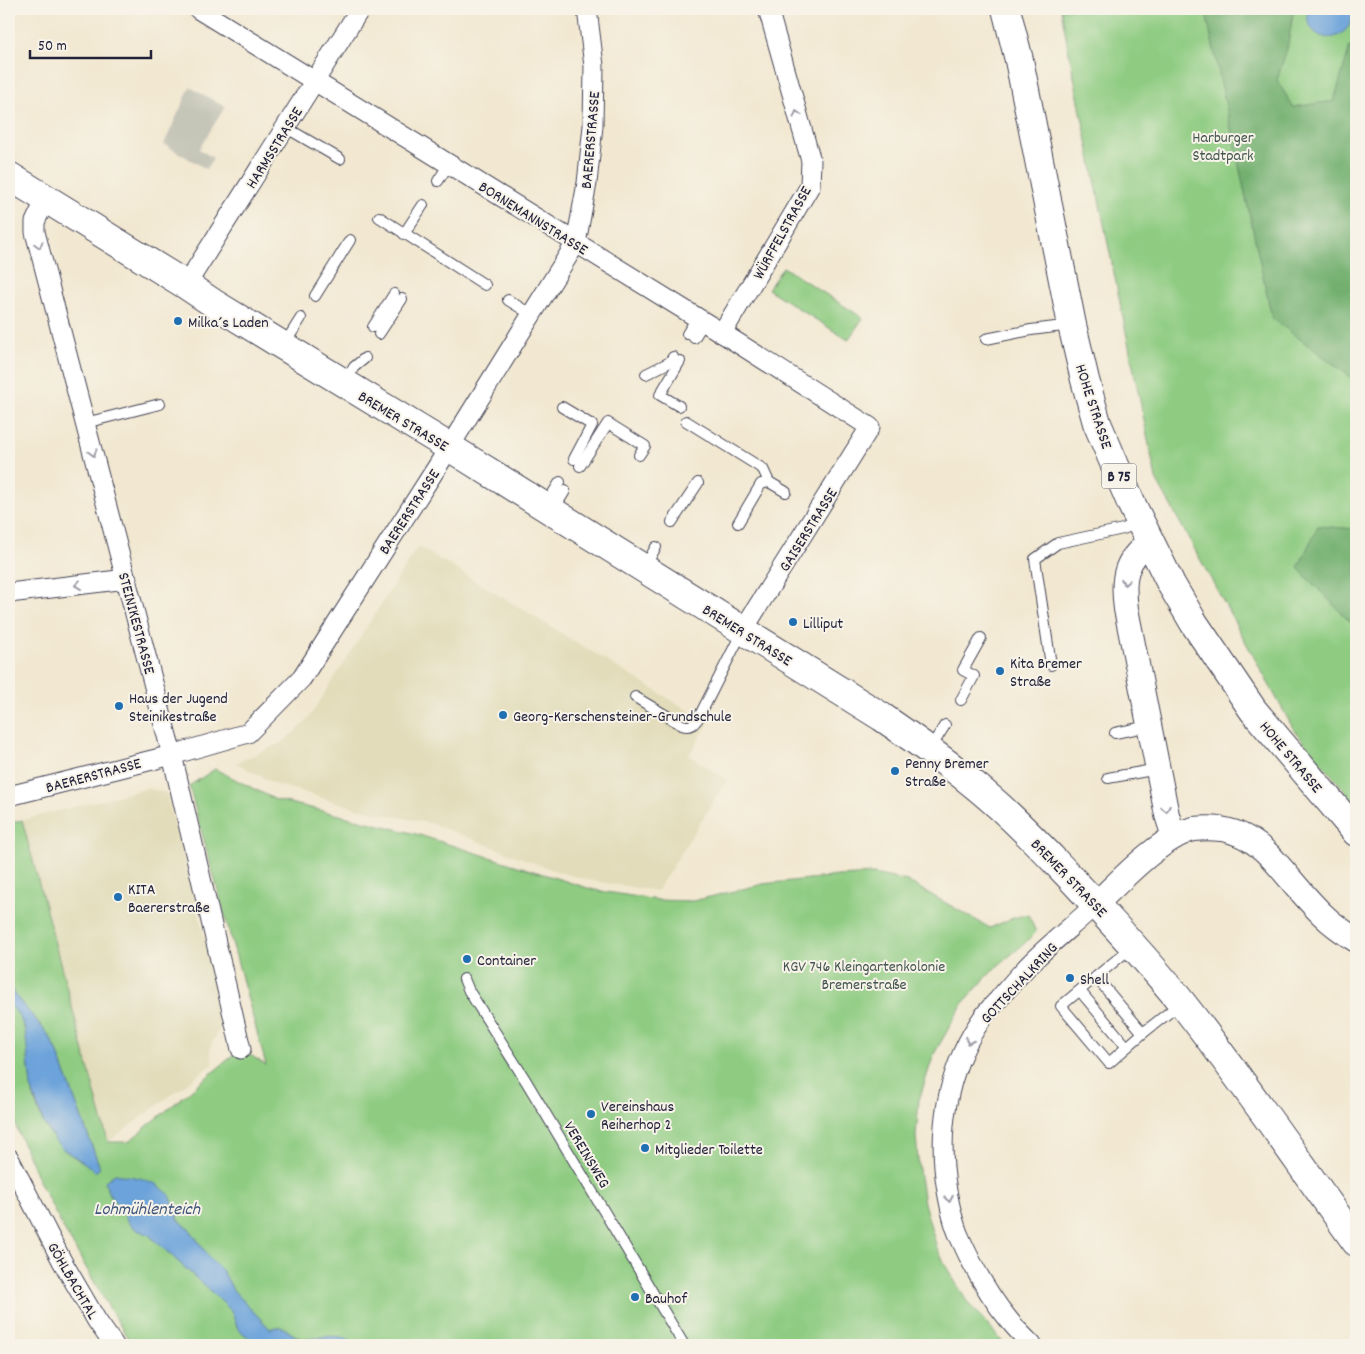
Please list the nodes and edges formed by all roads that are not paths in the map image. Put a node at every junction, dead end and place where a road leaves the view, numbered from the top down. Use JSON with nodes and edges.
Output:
{"nodes":[{"id":1,"x":198,"y":9,"type":"edge"},
{"id":2,"x":360,"y":9,"type":"edge"},
{"id":3,"x":587,"y":9,"type":"edge"},
{"id":4,"x":768,"y":9,"type":"edge"},
{"id":5,"x":1006,"y":9,"type":"edge"},
{"id":6,"x":1016,"y":9,"type":"edge"},
{"id":7,"x":1019,"y":60,"type":"junction"},
{"id":8,"x":314,"y":80,"type":"junction"},
{"id":9,"x":285,"y":127,"type":"junction"},
{"id":10,"x":340,"y":159,"type":"dead end"},
{"id":11,"x":449,"y":164,"type":"junction"},
{"id":12,"x":9,"y":176,"type":"edge"},
{"id":13,"x":438,"y":181,"type":"dead end"},
{"id":14,"x":46,"y":199,"type":"junction"},
{"id":15,"x":423,"y":205,"type":"dead end"},
{"id":16,"x":379,"y":217,"type":"dead end"},
{"id":17,"x":404,"y":234,"type":"junction"},
{"id":18,"x":350,"y":240,"type":"dead end"},
{"id":19,"x":576,"y":243,"type":"junction"},
{"id":20,"x":186,"y":285,"type":"junction"},
{"id":21,"x":485,"y":286,"type":"dead end"},
{"id":22,"x":315,"y":296,"type":"dead end"},
{"id":23,"x":398,"y":297,"type":"dead end"},
{"id":24,"x":508,"y":300,"type":"dead end"},
{"id":25,"x":532,"y":315,"type":"junction"},
{"id":26,"x":301,"y":318,"type":"dead end"},
{"id":27,"x":700,"y":320,"type":"junction"},
{"id":28,"x":1072,"y":325,"type":"junction"},
{"id":29,"x":376,"y":331,"type":"dead end"},
{"id":30,"x":722,"y":333,"type":"junction"},
{"id":31,"x":691,"y":336,"type":"dead end"},
{"id":32,"x":986,"y":339,"type":"dead end"},
{"id":33,"x":284,"y":346,"type":"junction"},
{"id":34,"x":361,"y":356,"type":"dead end"},
{"id":35,"x":646,"y":374,"type":"dead end"},
{"id":36,"x":349,"y":375,"type":"junction"},
{"id":37,"x":160,"y":404,"type":"dead end"},
{"id":38,"x":679,"y":406,"type":"dead end"},
{"id":39,"x":562,"y":407,"type":"dead end"},
{"id":40,"x":686,"y":421,"type":"dead end"},
{"id":41,"x":86,"y":423,"type":"junction"},
{"id":42,"x":870,"y":426,"type":"joint"},
{"id":43,"x":449,"y":447,"type":"junction"},
{"id":44,"x":639,"y":455,"type":"dead end"},
{"id":45,"x":769,"y":482,"type":"junction"},
{"id":46,"x":698,"y":483,"type":"dead end"},
{"id":47,"x":786,"y":492,"type":"dead end"},
{"id":48,"x":672,"y":522,"type":"dead end"},
{"id":49,"x":738,"y":523,"type":"dead end"},
{"id":50,"x":1145,"y":532,"type":"junction"},
{"id":51,"x":127,"y":580,"type":"junction"},
{"id":52,"x":9,"y":593,"type":"edge"},
{"id":53,"x":743,"y":630,"type":"junction"},
{"id":54,"x":981,"y":638,"type":"dead end"},
{"id":55,"x":1051,"y":665,"type":"dead end"},
{"id":56,"x":635,"y":697,"type":"dead end"},
{"id":57,"x":961,"y":700,"type":"dead end"},
{"id":58,"x":945,"y":725,"type":"dead end"},
{"id":59,"x":1149,"y":726,"type":"junction"},
{"id":60,"x":1115,"y":733,"type":"dead end"},
{"id":61,"x":930,"y":750,"type":"junction"},
{"id":62,"x":172,"y":755,"type":"junction"},
{"id":63,"x":1158,"y":769,"type":"junction"},
{"id":64,"x":1108,"y":778,"type":"dead end"},
{"id":65,"x":9,"y":796,"type":"edge"},
{"id":66,"x":1356,"y":832,"type":"edge"},
{"id":67,"x":1174,"y":837,"type":"junction"},
{"id":68,"x":1096,"y":904,"type":"junction"},
{"id":69,"x":1356,"y":940,"type":"edge"},
{"id":70,"x":1134,"y":945,"type":"junction"},
{"id":71,"x":1096,"y":977,"type":"junction"},
{"id":72,"x":464,"y":979,"type":"dead end"},
{"id":73,"x":1080,"y":991,"type":"junction"},
{"id":74,"x":1182,"y":1002,"type":"junction"},
{"id":75,"x":1143,"y":1033,"type":"junction"},
{"id":76,"x":1127,"y":1047,"type":"junction"},
{"id":77,"x":242,"y":1049,"type":"dead end"},
{"id":78,"x":9,"y":1158,"type":"edge"},
{"id":79,"x":1356,"y":1242,"type":"edge"},
{"id":80,"x":114,"y":1345,"type":"edge"},
{"id":81,"x":684,"y":1345,"type":"edge"},
{"id":82,"x":1032,"y":1345,"type":"edge"}],
"edges":[{"from":1,"to":8,"type":"street","name":"BORNEMANNSTRASSE"},
{"from":2,"to":8,"type":"street","name":"HARMSSTRASSE"},
{"from":3,"to":19,"type":"street","name":"BAERERSTRASSE"},
{"from":30,"to":4,"type":"street","name":"WÜRFFELSTRASSE","one_way":true},
{"from":5,"to":7,"type":"main road","name":"HOHE STRASSE","number":"B 75"},
{"from":6,"to":7,"type":"main road","name":"HOHE STRASSE","number":"B 75"},
{"from":7,"to":28,"type":"main road","name":"HOHE STRASSE","number":"B 75"},
{"from":8,"to":9,"type":"street","name":"HARMSSTRASSE"},
{"from":8,"to":11,"type":"street","name":"BORNEMANNSTRASSE"},
{"from":9,"to":10,"type":"lane"},
{"from":9,"to":20,"type":"street","name":"HARMSSTRASSE"},
{"from":11,"to":13,"type":"lane"},
{"from":11,"to":19,"type":"street","name":"BORNEMANNSTRASSE"},
{"from":12,"to":14,"type":"main road","name":"BREMER STRASSE"},
{"from":14,"to":20,"type":"main road","name":"BREMER STRASSE"},
{"from":14,"to":41,"type":"street","name":"STEINIKESTRASSE","one_way":true},
{"from":15,"to":17,"type":"lane"},
{"from":16,"to":17,"type":"lane"},
{"from":17,"to":21,"type":"lane"},
{"from":18,"to":22,"type":"lane"},
{"from":19,"to":25,"type":"street","name":"BAERERSTRASSE"},
{"from":19,"to":27,"type":"street","name":"BORNEMANNSTRASSE"},
{"from":20,"to":33,"type":"main road","name":"BREMER STRASSE"},
{"from":23,"to":29,"type":"lane"},
{"from":24,"to":25,"type":"lane"},
{"from":25,"to":43,"type":"street","name":"BAERERSTRASSE"},
{"from":26,"to":33,"type":"lane"},
{"from":27,"to":30,"type":"street","name":"BORNEMANNSTRASSE"},
{"from":27,"to":31,"type":"lane"},
{"from":28,"to":32,"type":"lane"},
{"from":28,"to":50,"type":"main road","name":"HOHE STRASSE","number":"B 75"},
{"from":30,"to":42,"type":"street","name":"BORNEMANNSTRASSE"},
{"from":33,"to":36,"type":"main road","name":"BREMER STRASSE"},
{"from":34,"to":36,"type":"lane"},
{"from":35,"to":38,"type":"lane"},
{"from":36,"to":43,"type":"main road","name":"BREMER STRASSE"},
{"from":37,"to":41,"type":"lane"},
{"from":39,"to":44,"type":"lane"},
{"from":40,"to":45,"type":"lane"},
{"from":41,"to":51,"type":"street","name":"STEINIKESTRASSE","one_way":true},
{"from":42,"to":53,"type":"street","name":"GAISERSTRASSE"},
{"from":43,"to":53,"type":"main road","name":"BREMER STRASSE"},
{"from":43,"to":62,"type":"street","name":"BAERERSTRASSE"},
{"from":45,"to":47,"type":"lane"},
{"from":45,"to":49,"type":"lane"},
{"from":46,"to":48,"type":"lane"},
{"from":50,"to":55,"type":"lane"},
{"from":50,"to":59,"type":"street","one_way":true},
{"from":50,"to":66,"type":"main road","name":"HOHE STRASSE","number":"B 75"},
{"from":51,"to":52,"type":"street","one_way":true},
{"from":51,"to":62,"type":"street","name":"STEINIKESTRASSE"},
{"from":53,"to":56,"type":"lane"},
{"from":53,"to":61,"type":"main road","name":"BREMER STRASSE"},
{"from":54,"to":57,"type":"lane"},
{"from":58,"to":61,"type":"lane"},
{"from":59,"to":60,"type":"lane"},
{"from":59,"to":63,"type":"street"},
{"from":61,"to":68,"type":"main road","name":"BREMER STRASSE"},
{"from":62,"to":65,"type":"street","name":"BAERERSTRASSE"},
{"from":62,"to":77,"type":"street","name":"STEINIKESTRASSE"},
{"from":63,"to":64,"type":"lane"},
{"from":63,"to":67,"type":"street","one_way":true},
{"from":67,"to":68,"type":"street"},
{"from":67,"to":69,"type":"street"},
{"from":68,"to":70,"type":"main road","name":"BREMER STRASSE"},
{"from":68,"to":82,"type":"street","name":"GOTTSCHALKRING","one_way":true},
{"from":70,"to":71,"type":"lane"},
{"from":70,"to":74,"type":"main road","name":"BREMER STRASSE"},
{"from":71,"to":73,"type":"lane"},
{"from":71,"to":75,"type":"lane"},
{"from":72,"to":81,"type":"lane","name":"VEREINSWEG"},
{"from":73,"to":76,"type":"lane"},
{"from":73,"to":76,"type":"lane"},
{"from":74,"to":75,"type":"lane"},
{"from":74,"to":79,"type":"main road","name":"BREMER STRASSE"},
{"from":75,"to":76,"type":"lane"},
{"from":78,"to":80,"type":"street","name":"GÖHLBACHTAL"}]}
